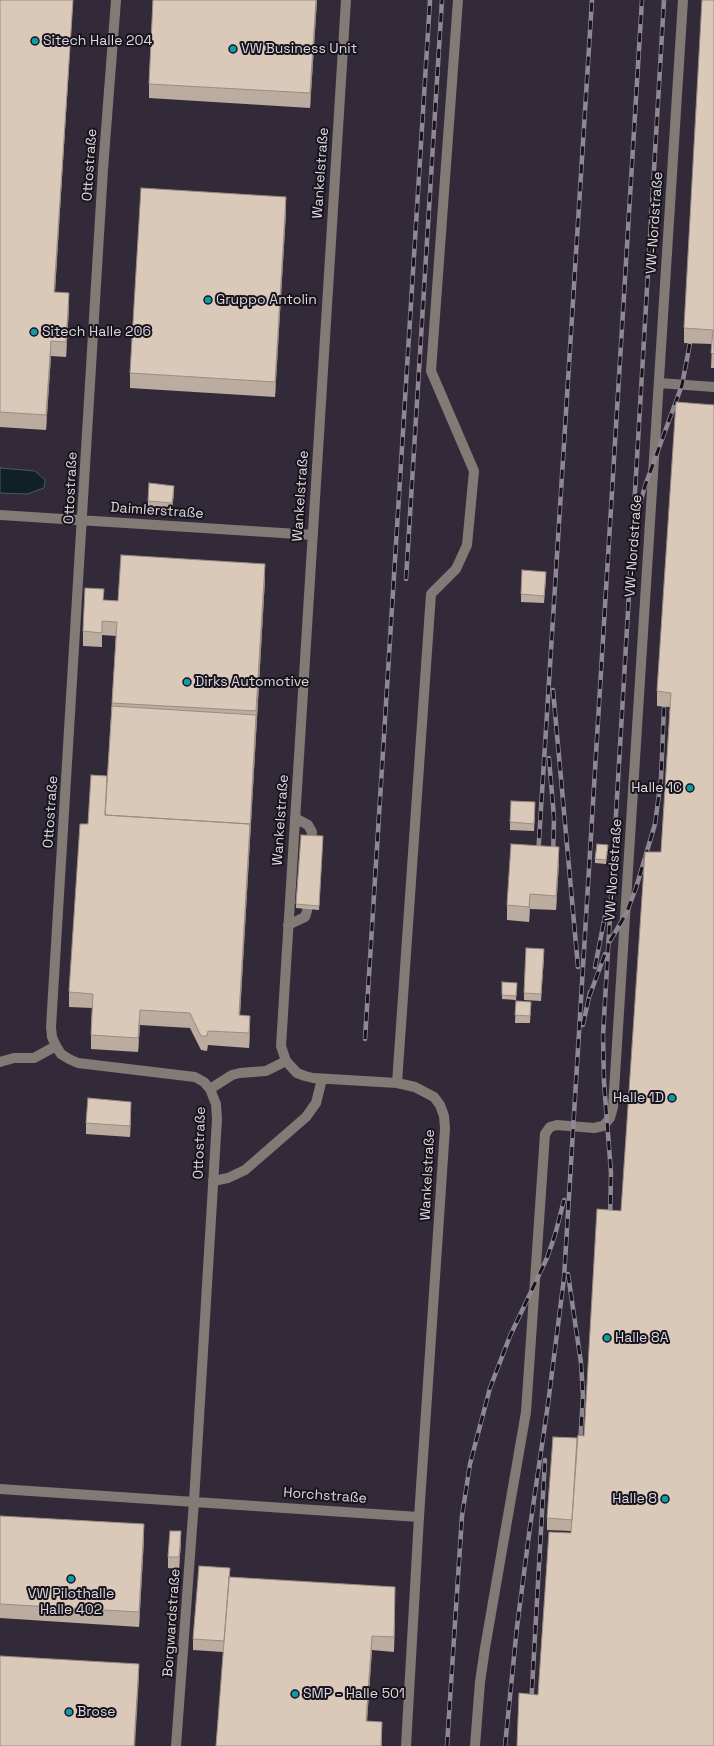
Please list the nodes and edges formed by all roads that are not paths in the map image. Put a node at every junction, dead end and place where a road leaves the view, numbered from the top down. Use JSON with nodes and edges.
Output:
{"nodes":[{"id":1,"x":116,"y":0,"type":"edge"},
{"id":2,"x":346,"y":0,"type":"edge"},
{"id":3,"x":458,"y":0,"type":"edge"},
{"id":4,"x":682,"y":0,"type":"edge"},
{"id":5,"x":659,"y":383,"type":"junction"},
{"id":6,"x":714,"y":387,"type":"edge"},
{"id":7,"x":0,"y":514,"type":"edge"},
{"id":8,"x":83,"y":521,"type":"junction"},
{"id":9,"x":312,"y":535,"type":"junction"},
{"id":10,"x":295,"y":818,"type":"junction"},
{"id":11,"x":311,"y":856,"type":"edge"},
{"id":12,"x":309,"y":887,"type":"edge"},
{"id":13,"x":288,"y":925,"type":"junction"},
{"id":14,"x":56,"y":1046,"type":"junction"},
{"id":15,"x":286,"y":1061,"type":"junction"},
{"id":16,"x":0,"y":1062,"type":"edge"},
{"id":17,"x":322,"y":1078,"type":"junction"},
{"id":18,"x":397,"y":1083,"type":"junction"},
{"id":19,"x":210,"y":1089,"type":"junction"},
{"id":20,"x":213,"y":1181,"type":"junction"},
{"id":21,"x":0,"y":1489,"type":"edge"},
{"id":22,"x":194,"y":1501,"type":"junction"},
{"id":23,"x":419,"y":1517,"type":"junction"},
{"id":24,"x":176,"y":1746,"type":"edge"},
{"id":25,"x":406,"y":1746,"type":"edge"},
{"id":26,"x":475,"y":1746,"type":"edge"}],
"edges":[{"from":1,"to":8,"type":"street","name":"Ottostraße"},
{"from":2,"to":9,"type":"street","name":"Wankelstraße"},
{"from":3,"to":18,"type":"street"},
{"from":4,"to":5,"type":"street","name":"VW-Nordstraße"},
{"from":5,"to":6,"type":"street"},
{"from":5,"to":26,"type":"street","name":"VW-Nordstraße"},
{"from":7,"to":8,"type":"street","name":"Daimlerstraße"},
{"from":8,"to":9,"type":"street","name":"Daimlerstraße"},
{"from":8,"to":14,"type":"street","name":"Ottostraße"},
{"from":9,"to":10,"type":"street","name":"Wankelstraße"},
{"from":10,"to":11,"type":"street"},
{"from":10,"to":13,"type":"street","name":"Wankelstraße"},
{"from":12,"to":13,"type":"street"},
{"from":13,"to":15,"type":"street","name":"Wankelstraße"},
{"from":14,"to":16,"type":"street"},
{"from":14,"to":19,"type":"street","name":"Ottostraße"},
{"from":15,"to":17,"type":"street","name":"Wankelstraße"},
{"from":15,"to":19,"type":"street"},
{"from":17,"to":18,"type":"street","name":"Wankelstraße"},
{"from":17,"to":20,"type":"street"},
{"from":18,"to":23,"type":"street","name":"Wankelstraße"},
{"from":19,"to":20,"type":"street","name":"Ottostraße"},
{"from":20,"to":22,"type":"street","name":"Ottostraße"},
{"from":21,"to":22,"type":"street","name":"Horchstraße"},
{"from":22,"to":23,"type":"street","name":"Horchstraße"},
{"from":22,"to":24,"type":"street","name":"Borgwardstraße"},
{"from":23,"to":25,"type":"street"}]}
